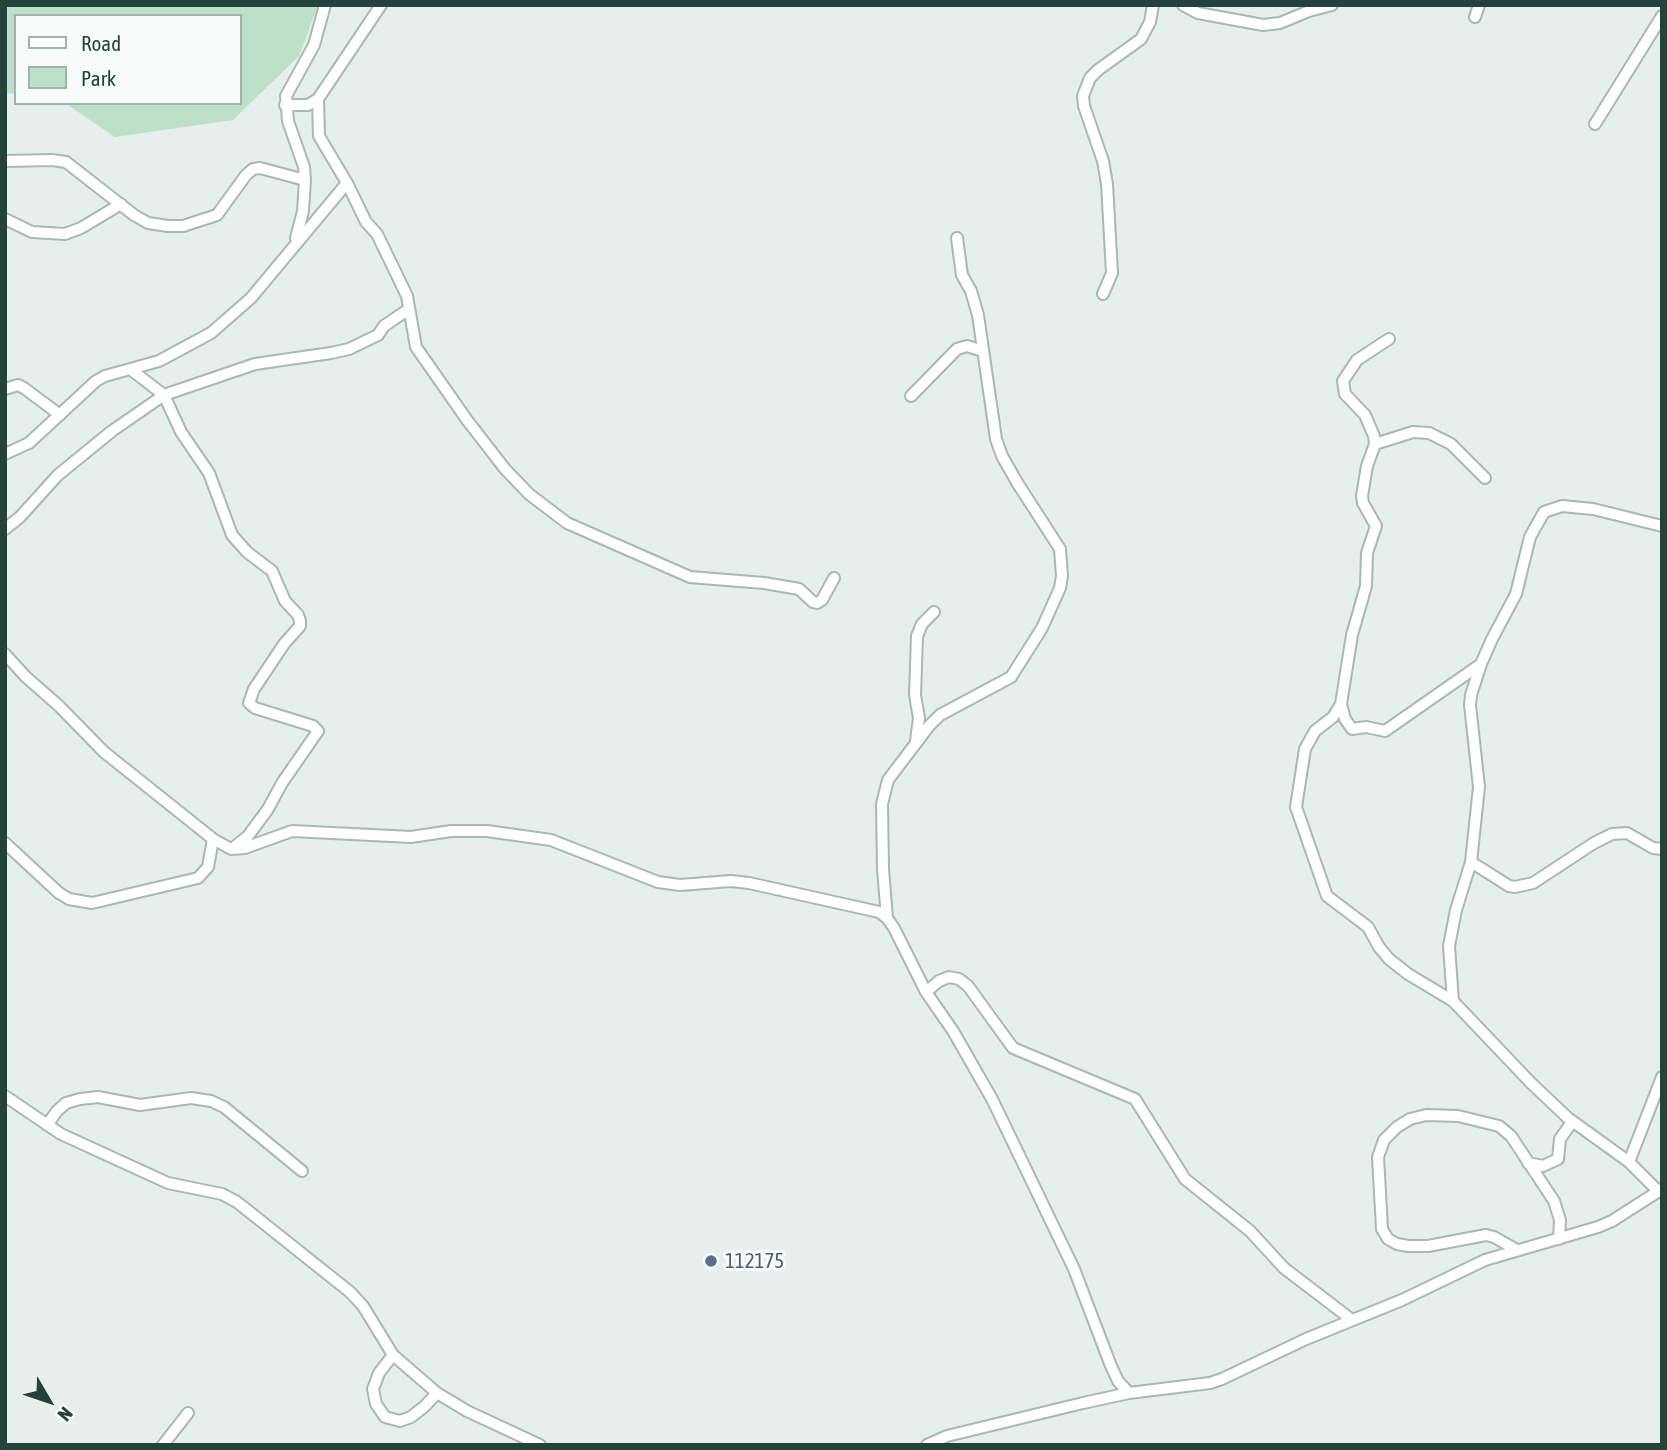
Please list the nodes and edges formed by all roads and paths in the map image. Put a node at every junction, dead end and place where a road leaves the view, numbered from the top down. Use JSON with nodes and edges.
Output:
{"nodes":[{"id":1,"x":325,"y":5,"type":"edge"},
{"id":2,"x":382,"y":5,"type":"edge"},
{"id":3,"x":1153,"y":5,"type":"edge"},
{"id":4,"x":1183,"y":5,"type":"edge"},
{"id":5,"x":1332,"y":5,"type":"edge"},
{"id":6,"x":1479,"y":5,"type":"edge"},
{"id":7,"x":1655,"y":5,"type":"edge"},
{"id":8,"x":1662,"y":9,"type":"edge"},
{"id":9,"x":1662,"y":16,"type":"edge"},
{"id":10,"x":1475,"y":17,"type":"dead end"},
{"id":11,"x":318,"y":99,"type":"junction"},
{"id":12,"x":285,"y":105,"type":"junction"},
{"id":13,"x":1595,"y":124,"type":"dead end"},
{"id":14,"x":5,"y":161,"type":"edge"},
{"id":15,"x":305,"y":180,"type":"junction"},
{"id":16,"x":347,"y":183,"type":"junction"},
{"id":17,"x":121,"y":204,"type":"junction"},
{"id":18,"x":5,"y":219,"type":"edge"},
{"id":19,"x":957,"y":238,"type":"dead end"},
{"id":20,"x":293,"y":246,"type":"junction"},
{"id":21,"x":1103,"y":294,"type":"dead end"},
{"id":22,"x":409,"y":309,"type":"junction"},
{"id":23,"x":1390,"y":339,"type":"dead end"},
{"id":24,"x":983,"y":351,"type":"junction"},
{"id":25,"x":130,"y":369,"type":"junction"},
{"id":26,"x":5,"y":388,"type":"edge"},
{"id":27,"x":164,"y":395,"type":"junction"},
{"id":28,"x":911,"y":396,"type":"dead end"},
{"id":29,"x":60,"y":415,"type":"junction"},
{"id":30,"x":1375,"y":444,"type":"junction"},
{"id":31,"x":5,"y":454,"type":"edge"},
{"id":32,"x":1486,"y":478,"type":"dead end"},
{"id":33,"x":1662,"y":526,"type":"edge"},
{"id":34,"x":5,"y":529,"type":"edge"},
{"id":35,"x":834,"y":578,"type":"dead end"},
{"id":36,"x":934,"y":612,"type":"dead end"},
{"id":37,"x":5,"y":654,"type":"edge"},
{"id":38,"x":1481,"y":664,"type":"junction"},
{"id":39,"x":1341,"y":704,"type":"junction"},
{"id":40,"x":915,"y":743,"type":"junction"},
{"id":41,"x":213,"y":839,"type":"junction"},
{"id":42,"x":5,"y":843,"type":"edge"},
{"id":43,"x":231,"y":849,"type":"junction"},
{"id":44,"x":1662,"y":849,"type":"edge"},
{"id":45,"x":1471,"y":862,"type":"junction"},
{"id":46,"x":887,"y":918,"type":"junction"},
{"id":47,"x":926,"y":992,"type":"junction"},
{"id":48,"x":1453,"y":1000,"type":"junction"},
{"id":49,"x":1662,"y":1077,"type":"edge"},
{"id":50,"x":5,"y":1096,"type":"edge"},
{"id":51,"x":1573,"y":1122,"type":"junction"},
{"id":52,"x":47,"y":1125,"type":"junction"},
{"id":53,"x":1629,"y":1162,"type":"junction"},
{"id":54,"x":1528,"y":1163,"type":"junction"},
{"id":55,"x":302,"y":1171,"type":"dead end"},
{"id":56,"x":1660,"y":1190,"type":"edge"},
{"id":57,"x":1559,"y":1239,"type":"junction"},
{"id":58,"x":1517,"y":1250,"type":"junction"},
{"id":59,"x":1352,"y":1320,"type":"junction"},
{"id":60,"x":393,"y":1354,"type":"junction"},
{"id":61,"x":437,"y":1393,"type":"junction"},
{"id":62,"x":1129,"y":1393,"type":"junction"},
{"id":63,"x":188,"y":1413,"type":"dead end"},
{"id":64,"x":163,"y":1445,"type":"edge"},
{"id":65,"x":540,"y":1445,"type":"edge"},
{"id":66,"x":927,"y":1445,"type":"edge"}],
"edges":[{"from":1,"to":12,"type":"street"},
{"from":2,"to":11,"type":"street"},
{"from":3,"to":21,"type":"street"},
{"from":4,"to":5,"type":"street"},
{"from":6,"to":10,"type":"street"},
{"from":7,"to":8,"type":"street"},
{"from":9,"to":13,"type":"street"},
{"from":11,"to":12,"type":"street"},
{"from":11,"to":16,"type":"street"},
{"from":12,"to":15,"type":"street"},
{"from":14,"to":17,"type":"street"},
{"from":15,"to":17,"type":"street"},
{"from":15,"to":20,"type":"street"},
{"from":16,"to":20,"type":"street"},
{"from":16,"to":22,"type":"street"},
{"from":17,"to":18,"type":"street"},
{"from":19,"to":24,"type":"street"},
{"from":20,"to":25,"type":"street"},
{"from":22,"to":27,"type":"street"},
{"from":22,"to":35,"type":"street"},
{"from":23,"to":30,"type":"street"},
{"from":24,"to":28,"type":"street"},
{"from":24,"to":40,"type":"street"},
{"from":25,"to":27,"type":"street"},
{"from":25,"to":29,"type":"street"},
{"from":26,"to":29,"type":"street"},
{"from":27,"to":34,"type":"street"},
{"from":27,"to":43,"type":"street"},
{"from":29,"to":31,"type":"street"},
{"from":30,"to":32,"type":"street"},
{"from":30,"to":39,"type":"street"},
{"from":33,"to":38,"type":"street"},
{"from":36,"to":40,"type":"street"},
{"from":37,"to":41,"type":"street"},
{"from":38,"to":39,"type":"street"},
{"from":38,"to":45,"type":"street"},
{"from":39,"to":48,"type":"street"},
{"from":40,"to":46,"type":"street"},
{"from":41,"to":42,"type":"street"},
{"from":41,"to":43,"type":"street"},
{"from":43,"to":46,"type":"street"},
{"from":44,"to":45,"type":"street"},
{"from":45,"to":48,"type":"street"},
{"from":46,"to":47,"type":"street"},
{"from":47,"to":59,"type":"street"},
{"from":47,"to":62,"type":"street"},
{"from":48,"to":51,"type":"street"},
{"from":49,"to":53,"type":"street"},
{"from":50,"to":52,"type":"street"},
{"from":51,"to":53,"type":"street"},
{"from":51,"to":54,"type":"street"},
{"from":52,"to":55,"type":"street"},
{"from":52,"to":60,"type":"street"},
{"from":53,"to":56,"type":"street"},
{"from":54,"to":57,"type":"street"},
{"from":54,"to":58,"type":"street"},
{"from":56,"to":57,"type":"street"},
{"from":57,"to":58,"type":"street"},
{"from":58,"to":59,"type":"street"},
{"from":59,"to":62,"type":"street"},
{"from":60,"to":61,"type":"street"},
{"from":60,"to":61,"type":"street"},
{"from":61,"to":65,"type":"street"},
{"from":62,"to":66,"type":"street"},
{"from":63,"to":64,"type":"street"}]}
